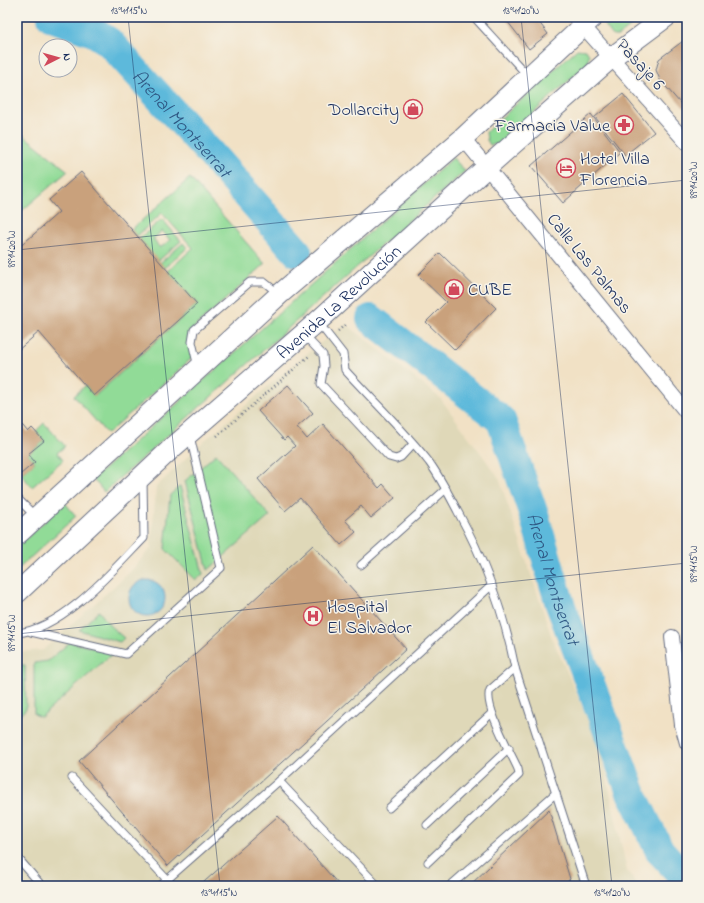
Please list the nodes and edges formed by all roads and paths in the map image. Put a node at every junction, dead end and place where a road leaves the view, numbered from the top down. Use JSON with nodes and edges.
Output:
{"nodes":[{"id":1,"x":474,"y":17,"type":"edge"},
{"id":2,"x":666,"y":17,"type":"edge"},
{"id":3,"x":584,"y":20,"type":"edge"},
{"id":4,"x":611,"y":58,"type":"junction"},
{"id":5,"x":529,"y":77,"type":"junction"},
{"id":6,"x":463,"y":138,"type":"junction"},
{"id":7,"x":687,"y":144,"type":"edge"},
{"id":8,"x":487,"y":166,"type":"junction"},
{"id":9,"x":280,"y":294,"type":"junction"},
{"id":10,"x":346,"y":324,"type":"dead end"},
{"id":11,"x":310,"y":328,"type":"junction"},
{"id":12,"x":330,"y":338,"type":"junction"},
{"id":13,"x":318,"y":349,"type":"junction"},
{"id":14,"x":199,"y":369,"type":"junction"},
{"id":15,"x":687,"y":413,"type":"edge"},
{"id":16,"x":189,"y":432,"type":"junction"},
{"id":17,"x":413,"y":444,"type":"junction"},
{"id":18,"x":194,"y":456,"type":"junction"},
{"id":19,"x":142,"y":477,"type":"junction"},
{"id":20,"x":446,"y":489,"type":"junction"},
{"id":21,"x":17,"y":498,"type":"edge"},
{"id":22,"x":36,"y":518,"type":"junction"},
{"id":23,"x":17,"y":535,"type":"edge"},
{"id":24,"x":361,"y":565,"type":"dead end"},
{"id":25,"x":492,"y":585,"type":"junction"},
{"id":26,"x":17,"y":593,"type":"edge"},
{"id":27,"x":31,"y":632,"type":"junction"},
{"id":28,"x":17,"y":633,"type":"edge"},
{"id":29,"x":672,"y":637,"type":"dead end"},
{"id":30,"x":515,"y":668,"type":"junction"},
{"id":31,"x":492,"y":713,"type":"junction"},
{"id":32,"x":687,"y":743,"type":"edge"},
{"id":33,"x":509,"y":748,"type":"junction"},
{"id":34,"x":72,"y":778,"type":"dead end"},
{"id":35,"x":279,"y":780,"type":"junction"},
{"id":36,"x":556,"y":793,"type":"junction"},
{"id":37,"x":389,"y":808,"type":"dead end"},
{"id":38,"x":427,"y":825,"type":"dead end"},
{"id":39,"x":17,"y":858,"type":"edge"},
{"id":40,"x":428,"y":862,"type":"dead end"},
{"id":41,"x":167,"y":880,"type":"junction"},
{"id":42,"x":42,"y":886,"type":"edge"},
{"id":43,"x":160,"y":886,"type":"edge"},
{"id":44,"x":172,"y":886,"type":"edge"},
{"id":45,"x":378,"y":886,"type":"edge"},
{"id":46,"x":450,"y":886,"type":"edge"},
{"id":47,"x":586,"y":886,"type":"edge"}],
"edges":[{"from":1,"to":5,"type":"lane"},
{"from":2,"to":4,"type":"main road","name":"Avenida La Revolución"},
{"from":3,"to":4,"type":"street","name":"Pasaje 6"},
{"from":3,"to":5,"type":"main road"},
{"from":4,"to":7,"type":"street","name":"Pasaje 6"},
{"from":4,"to":8,"type":"main road","name":"Avenida La Revolución"},
{"from":5,"to":6,"type":"main road"},
{"from":6,"to":8,"type":"street","name":"Calle Las Palmas"},
{"from":6,"to":9,"type":"main road"},
{"from":8,"to":11,"type":"main road","name":"Avenida La Revolución"},
{"from":8,"to":15,"type":"street","name":"Calle Las Palmas"},
{"from":9,"to":14,"type":"main road"},
{"from":9,"to":14,"type":"lane"},
{"from":10,"to":12,"type":"path"},
{"from":11,"to":12,"type":"lane"},
{"from":11,"to":13,"type":"lane"},
{"from":11,"to":16,"type":"main road","name":"Avenida La Revolución"},
{"from":12,"to":17,"type":"lane"},
{"from":13,"to":17,"type":"lane"},
{"from":13,"to":18,"type":"path"},
{"from":14,"to":22,"type":"main road"},
{"from":16,"to":18,"type":"lane"},
{"from":16,"to":19,"type":"main road","name":"Avenida La Revolución"},
{"from":17,"to":20,"type":"lane"},
{"from":18,"to":27,"type":"lane"},
{"from":19,"to":26,"type":"main road","name":"Avenida La Revolución"},
{"from":19,"to":27,"type":"lane"},
{"from":20,"to":24,"type":"lane"},
{"from":20,"to":25,"type":"lane"},
{"from":21,"to":22,"type":"lane"},
{"from":22,"to":23,"type":"main road"},
{"from":25,"to":30,"type":"lane"},
{"from":25,"to":35,"type":"lane"},
{"from":27,"to":28,"type":"lane"},
{"from":29,"to":32,"type":"street"},
{"from":30,"to":31,"type":"lane"},
{"from":30,"to":36,"type":"lane"},
{"from":31,"to":33,"type":"lane"},
{"from":31,"to":37,"type":"lane"},
{"from":33,"to":38,"type":"lane"},
{"from":33,"to":40,"type":"lane"},
{"from":34,"to":41,"type":"lane"},
{"from":35,"to":41,"type":"lane"},
{"from":35,"to":45,"type":"lane"},
{"from":36,"to":46,"type":"lane"},
{"from":36,"to":47,"type":"lane"},
{"from":39,"to":42,"type":"lane"},
{"from":41,"to":43,"type":"lane"},
{"from":41,"to":44,"type":"lane"}]}
